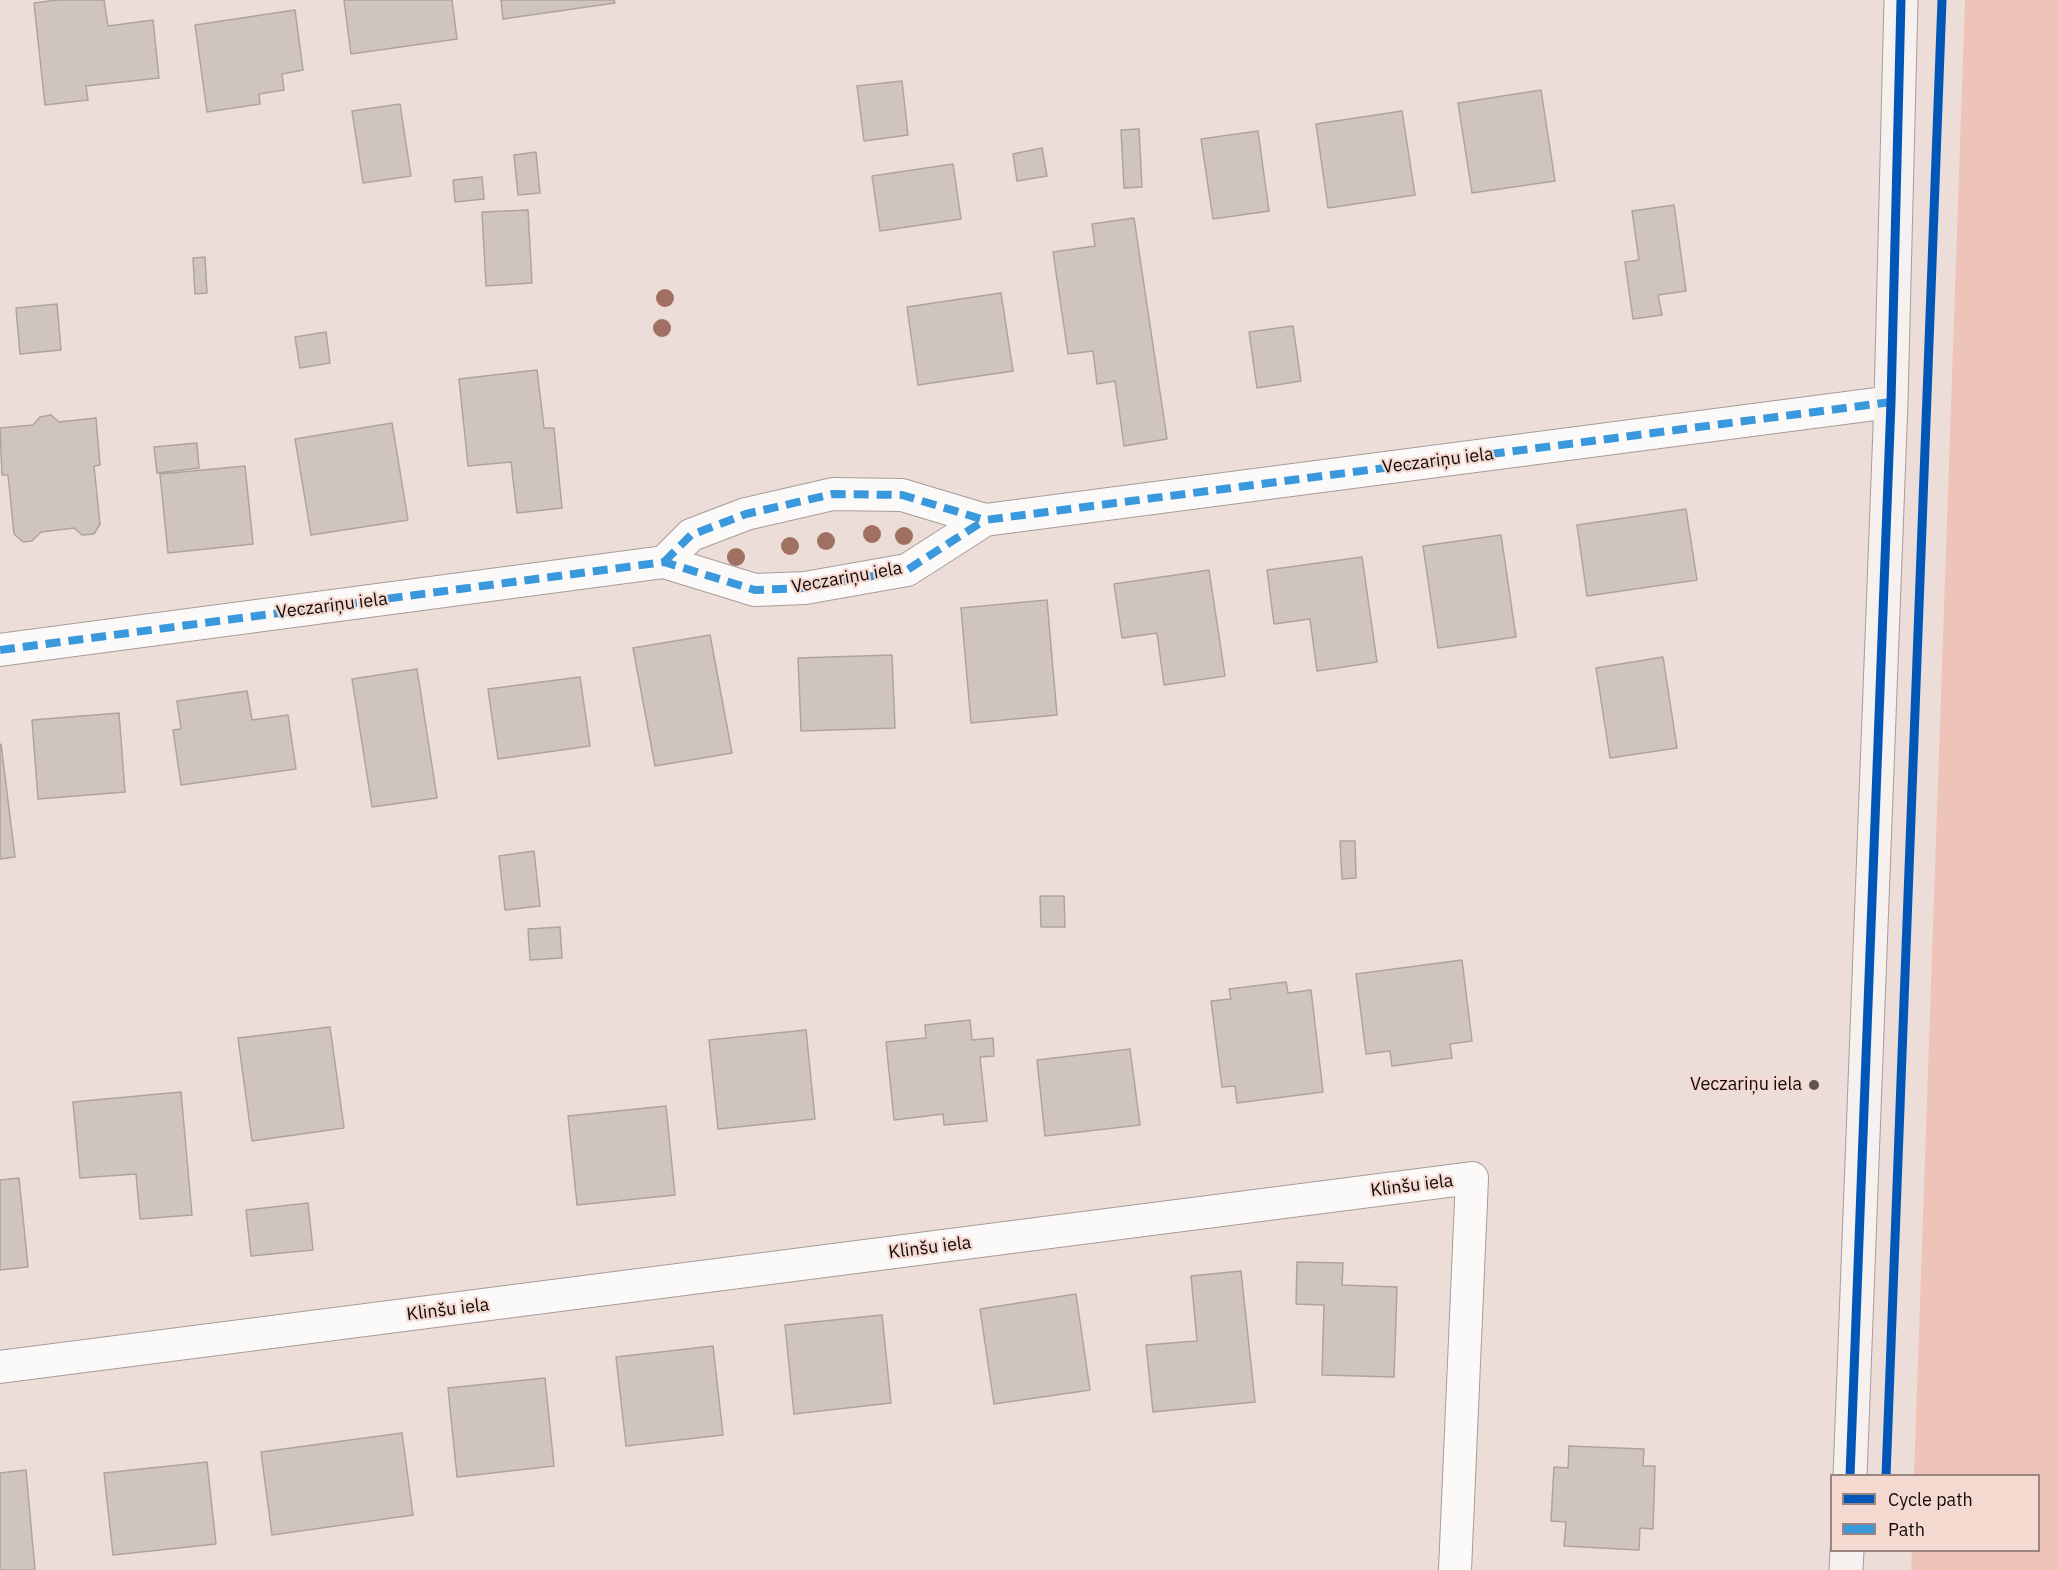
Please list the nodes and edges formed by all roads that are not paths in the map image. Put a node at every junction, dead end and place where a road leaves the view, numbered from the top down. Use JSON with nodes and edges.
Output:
{"nodes":[{"id":1,"x":1901,"y":0,"type":"edge"},
{"id":2,"x":1891,"y":402,"type":"junction"},
{"id":3,"x":985,"y":520,"type":"junction"},
{"id":4,"x":664,"y":562,"type":"junction"},
{"id":5,"x":0,"y":650,"type":"edge"},
{"id":6,"x":0,"y":1367,"type":"edge"},
{"id":7,"x":1850,"y":1474,"type":"edge"},
{"id":8,"x":1847,"y":1552,"type":"edge"},
{"id":9,"x":1455,"y":1570,"type":"edge"},
{"id":10,"x":1846,"y":1570,"type":"edge"}],
"edges":[{"from":1,"to":2,"type":"main road"},
{"from":2,"to":3,"type":"street","name":"Veczariņu iela"},
{"from":2,"to":7,"type":"main road"},
{"from":3,"to":4,"type":"street","name":"Veczariņu iela"},
{"from":3,"to":4,"type":"street","name":"Veczariņu iela"},
{"from":4,"to":5,"type":"street","name":"Veczariņu iela"},
{"from":6,"to":9,"type":"street","name":"Klinšu iela"},
{"from":8,"to":10,"type":"main road"}]}
